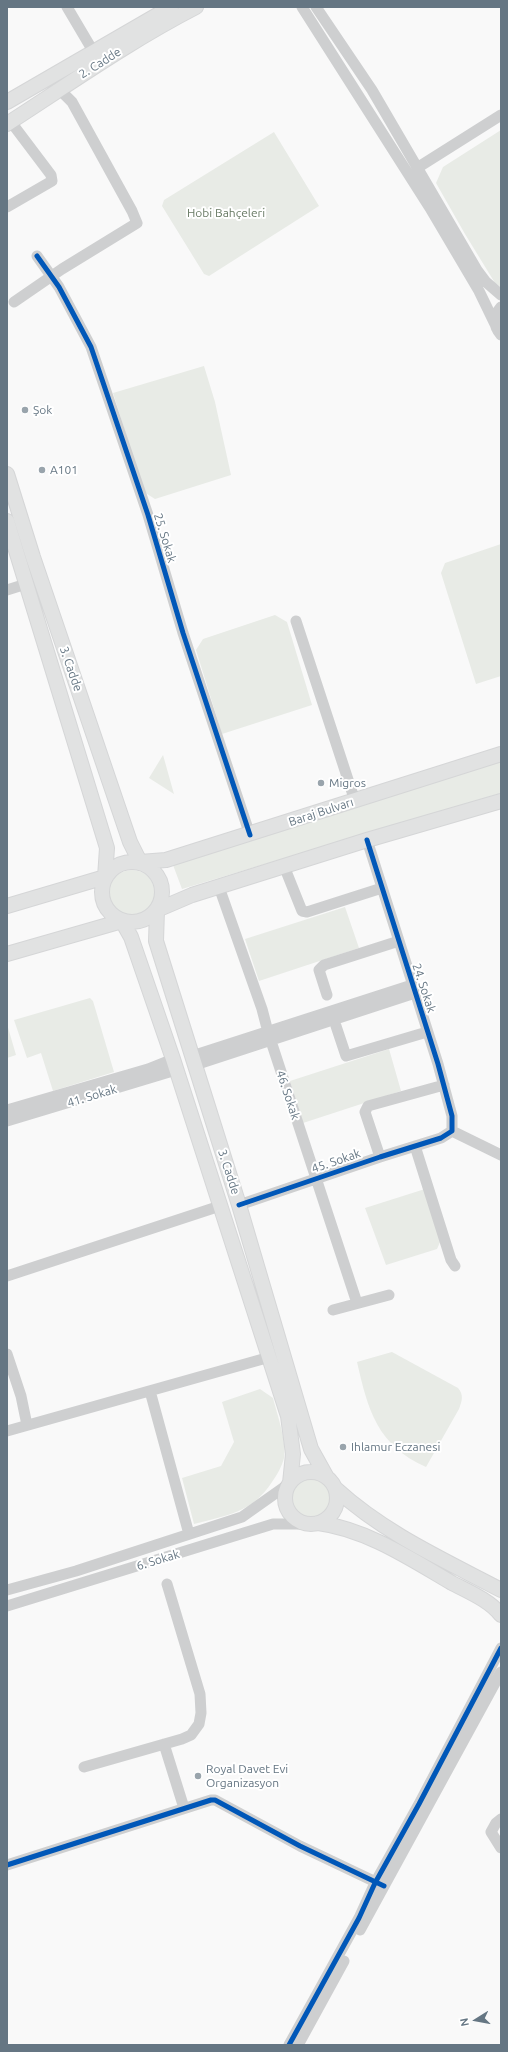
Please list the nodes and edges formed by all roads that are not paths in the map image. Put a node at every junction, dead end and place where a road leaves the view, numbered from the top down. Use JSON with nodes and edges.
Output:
{"nodes":[{"id":1,"x":67,"y":7,"type":"edge"},
{"id":2,"x":171,"y":7,"type":"edge"},
{"id":3,"x":196,"y":7,"type":"edge"},
{"id":4,"x":302,"y":7,"type":"edge"},
{"id":5,"x":316,"y":7,"type":"edge"},
{"id":6,"x":93,"y":51,"type":"junction"},
{"id":7,"x":59,"y":88,"type":"junction"},
{"id":8,"x":7,"y":102,"type":"edge"},
{"id":9,"x":501,"y":115,"type":"edge"},
{"id":10,"x":9,"y":123,"type":"edge"},
{"id":11,"x":417,"y":168,"type":"junction"},
{"id":12,"x":7,"y":207,"type":"edge"},
{"id":13,"x":37,"y":256,"type":"dead end"},
{"id":14,"x":52,"y":276,"type":"junction"},
{"id":15,"x":501,"y":295,"type":"edge"},
{"id":16,"x":14,"y":302,"type":"dead end"},
{"id":17,"x":501,"y":307,"type":"edge"},
{"id":18,"x":495,"y":324,"type":"junction"},
{"id":19,"x":501,"y":335,"type":"edge"},
{"id":20,"x":7,"y":474,"type":"edge"},
{"id":21,"x":7,"y":521,"type":"edge"},
{"id":22,"x":26,"y":584,"type":"junction"},
{"id":23,"x":7,"y":590,"type":"edge"},
{"id":24,"x":296,"y":621,"type":"dead end"},
{"id":25,"x":501,"y":754,"type":"edge"},
{"id":26,"x":355,"y":801,"type":"junction"},
{"id":27,"x":501,"y":801,"type":"edge"},
{"id":28,"x":250,"y":835,"type":"junction"},
{"id":29,"x":367,"y":840,"type":"junction"},
{"id":30,"x":140,"y":862,"type":"junction"},
{"id":31,"x":284,"y":866,"type":"junction"},
{"id":32,"x":105,"y":877,"type":"junction"},
{"id":33,"x":218,"y":887,"type":"junction"},
{"id":34,"x":382,"y":888,"type":"junction"},
{"id":35,"x":7,"y":906,"type":"edge"},
{"id":36,"x":157,"y":910,"type":"junction"},
{"id":37,"x":122,"y":921,"type":"junction"},
{"id":38,"x":399,"y":941,"type":"junction"},
{"id":39,"x":7,"y":954,"type":"edge"},
{"id":40,"x":414,"y":989,"type":"junction"},
{"id":41,"x":327,"y":995,"type":"dead end"},
{"id":42,"x":336,"y":1026,"type":"dead end"},
{"id":43,"x":428,"y":1032,"type":"junction"},
{"id":44,"x":269,"y":1036,"type":"junction"},
{"id":45,"x":194,"y":1060,"type":"junction"},
{"id":46,"x":175,"y":1064,"type":"junction"},
{"id":47,"x":444,"y":1085,"type":"junction"},
{"id":48,"x":7,"y":1110,"type":"edge"},
{"id":49,"x":7,"y":1121,"type":"edge"},
{"id":50,"x":452,"y":1131,"type":"junction"},
{"id":51,"x":414,"y":1146,"type":"junction"},
{"id":52,"x":501,"y":1155,"type":"edge"},
{"id":53,"x":380,"y":1157,"type":"junction"},
{"id":54,"x":315,"y":1178,"type":"junction"},
{"id":55,"x":239,"y":1205,"type":"junction"},
{"id":56,"x":220,"y":1206,"type":"junction"},
{"id":57,"x":455,"y":1266,"type":"dead end"},
{"id":58,"x":7,"y":1276,"type":"edge"},
{"id":59,"x":389,"y":1295,"type":"dead end"},
{"id":60,"x":357,"y":1303,"type":"junction"},
{"id":61,"x":333,"y":1310,"type":"dead end"},
{"id":62,"x":7,"y":1354,"type":"edge"},
{"id":63,"x":270,"y":1357,"type":"junction"},
{"id":64,"x":150,"y":1391,"type":"junction"},
{"id":65,"x":27,"y":1425,"type":"junction"},
{"id":66,"x":7,"y":1431,"type":"edge"},
{"id":67,"x":326,"y":1476,"type":"junction"},
{"id":68,"x":290,"y":1483,"type":"junction"},
{"id":69,"x":336,"y":1490,"type":"junction"},
{"id":70,"x":314,"y":1524,"type":"junction"},
{"id":71,"x":189,"y":1534,"type":"junction"},
{"id":72,"x":166,"y":1584,"type":"dead end"},
{"id":73,"x":7,"y":1590,"type":"edge"},
{"id":74,"x":501,"y":1590,"type":"edge"},
{"id":75,"x":7,"y":1606,"type":"edge"},
{"id":76,"x":501,"y":1615,"type":"edge"},
{"id":77,"x":501,"y":1648,"type":"edge"},
{"id":78,"x":501,"y":1672,"type":"edge"},
{"id":79,"x":164,"y":1744,"type":"junction"},
{"id":80,"x":84,"y":1767,"type":"dead end"},
{"id":81,"x":184,"y":1808,"type":"junction"},
{"id":82,"x":501,"y":1819,"type":"edge"},
{"id":83,"x":501,"y":1848,"type":"edge"},
{"id":84,"x":7,"y":1865,"type":"edge"},
{"id":85,"x":380,"y":1885,"type":"junction"},
{"id":86,"x":289,"y":2045,"type":"edge"},
{"id":87,"x":298,"y":2045,"type":"edge"}],
"edges":[{"from":1,"to":6,"type":"street"},
{"from":2,"to":6,"type":"main road","name":"2. Cadde"},
{"from":3,"to":7,"type":"main road","name":"2. Cadde"},
{"from":4,"to":18,"type":"street"},
{"from":5,"to":11,"type":"street"},
{"from":6,"to":8,"type":"main road","name":"2. Cadde"},
{"from":7,"to":10,"type":"main road","name":"2. Cadde"},
{"from":7,"to":14,"type":"street"},
{"from":9,"to":11,"type":"street"},
{"from":10,"to":12,"type":"street"},
{"from":11,"to":15,"type":"street"},
{"from":13,"to":14,"type":"street","name":"25. Sokak"},
{"from":14,"to":16,"type":"street"},
{"from":14,"to":28,"type":"street","name":"25. Sokak"},
{"from":17,"to":18,"type":"street"},
{"from":18,"to":19,"type":"street"},
{"from":20,"to":30,"type":"main road","name":"3. Cadde"},
{"from":21,"to":22,"type":"main road","name":"3. Cadde"},
{"from":22,"to":23,"type":"street"},
{"from":22,"to":32,"type":"main road","name":"3. Cadde"},
{"from":24,"to":26,"type":"street"},
{"from":25,"to":26,"type":"main road","name":"Baraj Bulvarı"},
{"from":26,"to":28,"type":"main road","name":"Baraj Bulvarı"},
{"from":27,"to":29,"type":"main road"},
{"from":28,"to":30,"type":"main road","name":"Baraj Bulvarı"},
{"from":29,"to":31,"type":"main road"},
{"from":29,"to":34,"type":"street","name":"24. Sokak"},
{"from":30,"to":32,"type":"main road"},
{"from":30,"to":36,"type":"main road"},
{"from":31,"to":33,"type":"main road"},
{"from":31,"to":34,"type":"street"},
{"from":32,"to":35,"type":"main road"},
{"from":32,"to":37,"type":"main road"},
{"from":33,"to":36,"type":"main road"},
{"from":33,"to":44,"type":"street","name":"46. Sokak"},
{"from":34,"to":38,"type":"street","name":"24. Sokak"},
{"from":36,"to":37,"type":"main road"},
{"from":36,"to":45,"type":"main road","name":"3. Cadde"},
{"from":37,"to":39,"type":"main road"},
{"from":37,"to":46,"type":"main road","name":"3. Cadde"},
{"from":38,"to":40,"type":"street","name":"24. Sokak"},
{"from":38,"to":41,"type":"street"},
{"from":40,"to":43,"type":"street","name":"24. Sokak"},
{"from":40,"to":44,"type":"street"},
{"from":42,"to":43,"type":"street"},
{"from":43,"to":47,"type":"street","name":"24. Sokak"},
{"from":44,"to":45,"type":"street"},
{"from":44,"to":54,"type":"street","name":"46. Sokak"},
{"from":45,"to":55,"type":"main road","name":"3. Cadde"},
{"from":46,"to":48,"type":"street","name":"41. Sokak"},
{"from":46,"to":49,"type":"street","name":"41. Sokak"},
{"from":46,"to":56,"type":"main road","name":"3. Cadde"},
{"from":47,"to":50,"type":"street","name":"24. Sokak"},
{"from":47,"to":53,"type":"street"},
{"from":50,"to":51,"type":"street","name":"45. Sokak"},
{"from":50,"to":52,"type":"street"},
{"from":51,"to":53,"type":"street","name":"45. Sokak"},
{"from":51,"to":57,"type":"street"},
{"from":53,"to":54,"type":"street","name":"45. Sokak"},
{"from":54,"to":55,"type":"street","name":"45. Sokak"},
{"from":54,"to":60,"type":"street","name":"46. Sokak"},
{"from":55,"to":67,"type":"main road","name":"3. Cadde"},
{"from":56,"to":58,"type":"street"},
{"from":56,"to":63,"type":"main road","name":"3. Cadde"},
{"from":59,"to":60,"type":"street"},
{"from":60,"to":61,"type":"street"},
{"from":62,"to":65,"type":"street"},
{"from":63,"to":64,"type":"street"},
{"from":63,"to":68,"type":"main road","name":"3. Cadde"},
{"from":64,"to":65,"type":"street"},
{"from":64,"to":71,"type":"street"},
{"from":65,"to":66,"type":"street"},
{"from":67,"to":68,"type":"main road"},
{"from":67,"to":69,"type":"main road"},
{"from":68,"to":70,"type":"main road"},
{"from":68,"to":71,"type":"street","name":"6. Sokak"},
{"from":69,"to":70,"type":"main road"},
{"from":69,"to":74,"type":"main road"},
{"from":70,"to":75,"type":"street","name":"6. Sokak"},
{"from":70,"to":76,"type":"main road"},
{"from":71,"to":73,"type":"street","name":"6. Sokak"},
{"from":72,"to":79,"type":"street"},
{"from":77,"to":85,"type":"street"},
{"from":78,"to":85,"type":"street"},
{"from":79,"to":80,"type":"street"},
{"from":79,"to":81,"type":"street"},
{"from":81,"to":84,"type":"street"},
{"from":81,"to":85,"type":"street"},
{"from":82,"to":83,"type":"street"},
{"from":85,"to":86,"type":"street"},
{"from":85,"to":87,"type":"street"}]}
